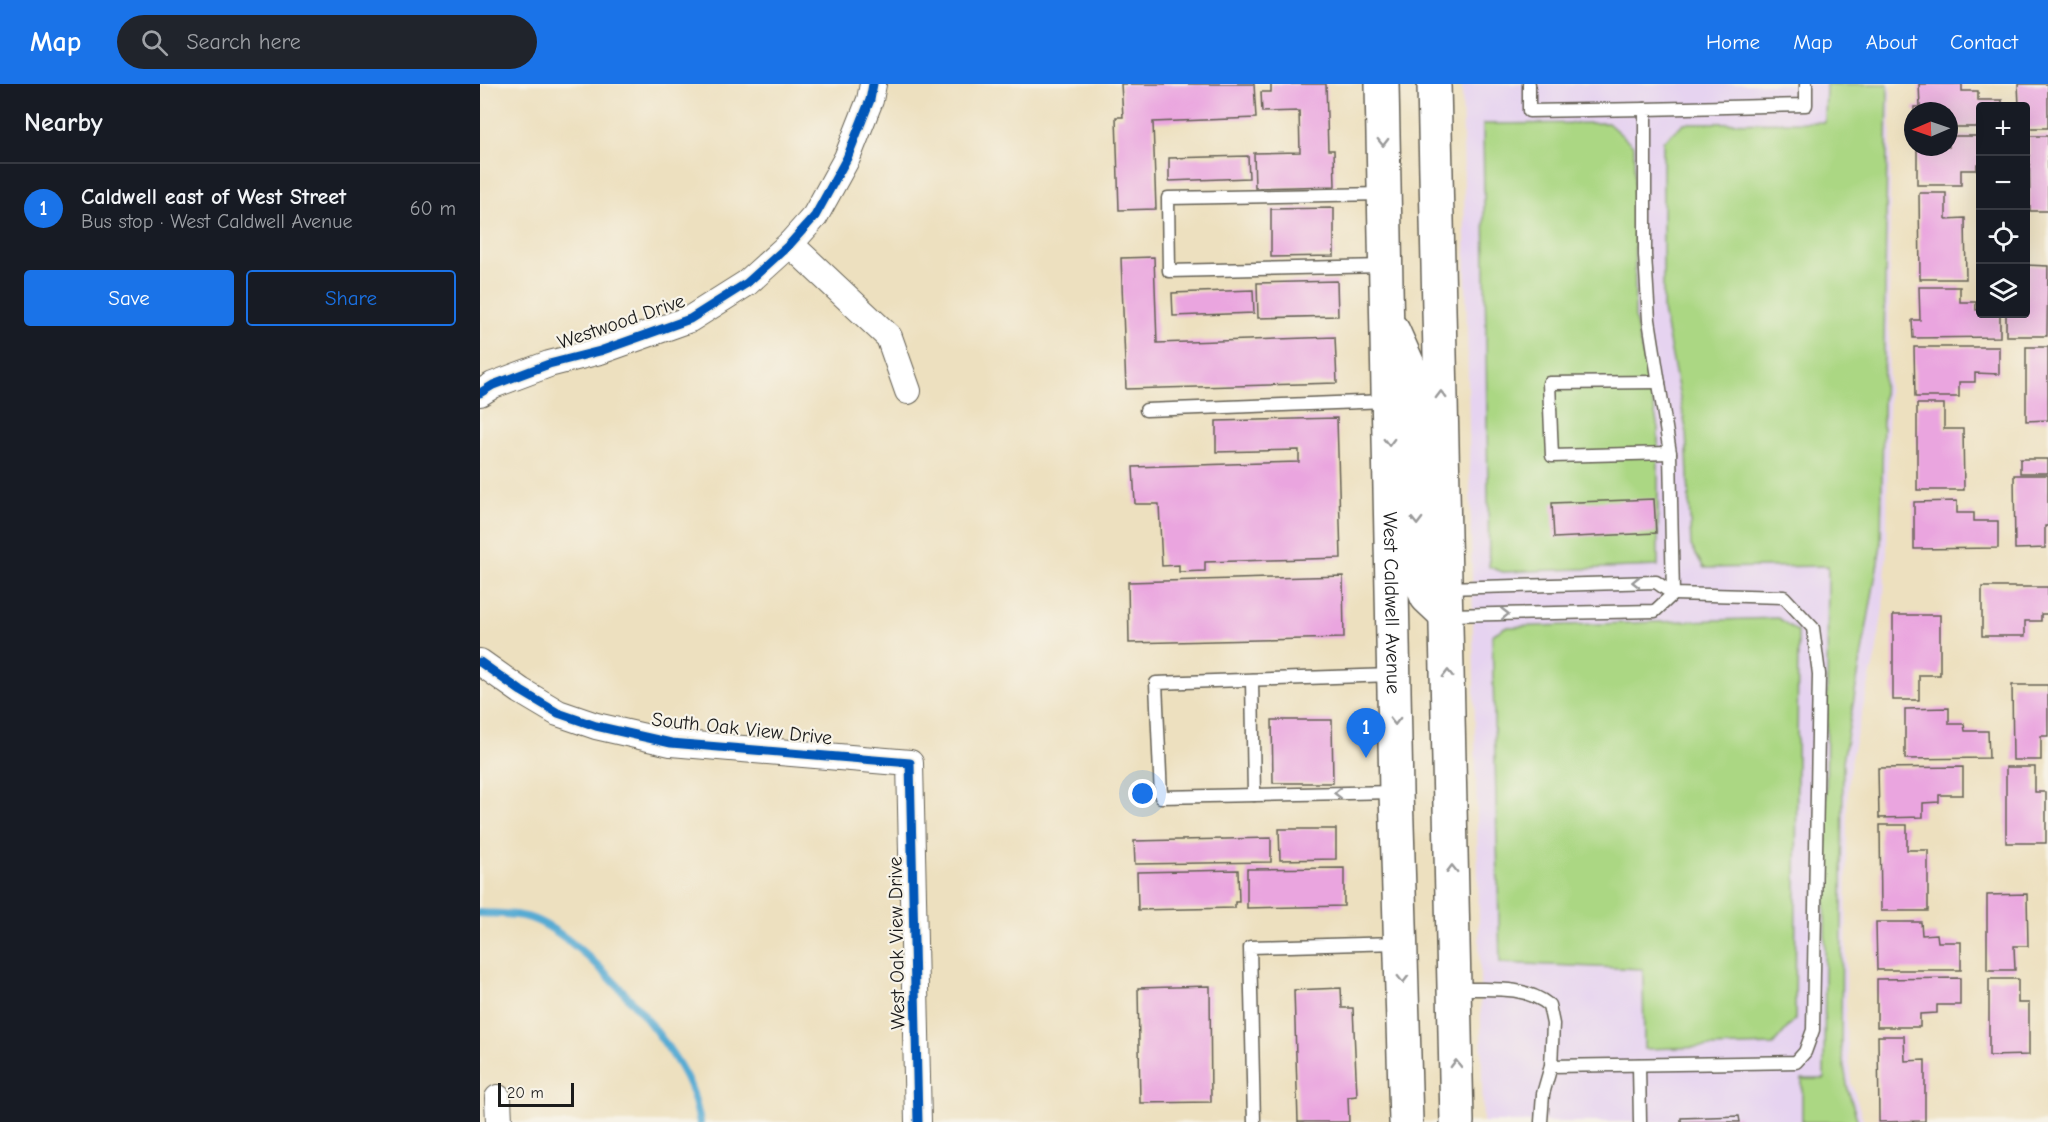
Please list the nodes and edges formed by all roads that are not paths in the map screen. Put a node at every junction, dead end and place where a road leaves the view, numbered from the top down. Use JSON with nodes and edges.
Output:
{"nodes":[{"id":1,"x":873,"y":84,"type":"edge"},
{"id":2,"x":1382,"y":84,"type":"edge"},
{"id":3,"x":1434,"y":84,"type":"edge"},
{"id":4,"x":1529,"y":84,"type":"edge"},
{"id":5,"x":1806,"y":84,"type":"edge"},
{"id":6,"x":1645,"y":109,"type":"junction"},
{"id":7,"x":1383,"y":194,"type":"junction"},
{"id":8,"x":790,"y":244,"type":"junction"},
{"id":9,"x":1385,"y":266,"type":"junction"},
{"id":10,"x":1387,"y":318,"type":"junction"},
{"id":11,"x":1659,"y":382,"type":"junction"},
{"id":12,"x":908,"y":391,"type":"dead end"},
{"id":13,"x":480,"y":393,"type":"edge"},
{"id":14,"x":1388,"y":401,"type":"junction"},
{"id":15,"x":1146,"y":410,"type":"dead end"},
{"id":16,"x":1670,"y":453,"type":"junction"},
{"id":17,"x":1673,"y":594,"type":"junction"},
{"id":18,"x":1446,"y":602,"type":"junction"},
{"id":19,"x":480,"y":662,"type":"edge"},
{"id":20,"x":1394,"y":675,"type":"junction"},
{"id":21,"x":1252,"y":680,"type":"junction"},
{"id":22,"x":910,"y":763,"type":"joint"},
{"id":23,"x":1396,"y":792,"type":"junction"},
{"id":24,"x":1254,"y":795,"type":"junction"},
{"id":25,"x":1402,"y":943,"type":"junction"},
{"id":26,"x":1455,"y":989,"type":"junction"},
{"id":27,"x":1639,"y":1065,"type":"junction"},
{"id":28,"x":1551,"y":1066,"type":"junction"},
{"id":29,"x":918,"y":1122,"type":"edge"},
{"id":30,"x":1254,"y":1122,"type":"edge"},
{"id":31,"x":1406,"y":1122,"type":"edge"},
{"id":32,"x":1457,"y":1122,"type":"edge"},
{"id":33,"x":1541,"y":1122,"type":"edge"},
{"id":34,"x":1640,"y":1122,"type":"edge"}],
"edges":[{"from":1,"to":8,"type":"street","name":"Westwood Drive"},
{"from":2,"to":7,"type":"main road","name":"West Caldwell Avenue","one_way":true},
{"from":18,"to":3,"type":"main road","one_way":true},
{"from":4,"to":6,"type":"lane"},
{"from":5,"to":6,"type":"lane"},
{"from":6,"to":11,"type":"lane"},
{"from":7,"to":9,"type":"main road","name":"West Caldwell Avenue"},
{"from":7,"to":9,"type":"lane"},
{"from":8,"to":12,"type":"street"},
{"from":8,"to":13,"type":"street","name":"Westwood Drive"},
{"from":9,"to":10,"type":"main road","name":"West Caldwell Avenue"},
{"from":10,"to":14,"type":"main road","name":"West Caldwell Avenue"},
{"from":10,"to":18,"type":"main road","one_way":true},
{"from":11,"to":16,"type":"lane"},
{"from":11,"to":16,"type":"lane"},
{"from":14,"to":15,"type":"lane"},
{"from":14,"to":20,"type":"main road","name":"West Caldwell Avenue","one_way":true},
{"from":16,"to":17,"type":"lane"},
{"from":17,"to":18,"type":"lane","one_way":true},
{"from":18,"to":17,"type":"lane","one_way":true},
{"from":17,"to":27,"type":"lane"},
{"from":26,"to":18,"type":"main road","one_way":true},
{"from":19,"to":22,"type":"street","name":"South Oak View Drive"},
{"from":20,"to":21,"type":"lane"},
{"from":20,"to":23,"type":"main road","name":"West Caldwell Avenue","one_way":true},
{"from":21,"to":24,"type":"lane"},
{"from":21,"to":24,"type":"lane"},
{"from":22,"to":29,"type":"street","name":"West Oak View Drive"},
{"from":23,"to":24,"type":"lane","one_way":true},
{"from":23,"to":25,"type":"main road","name":"West Caldwell Avenue"},
{"from":25,"to":30,"type":"lane"},
{"from":25,"to":31,"type":"main road","name":"West Caldwell Avenue","one_way":true},
{"from":26,"to":28,"type":"lane"},
{"from":32,"to":26,"type":"main road","one_way":true},
{"from":27,"to":28,"type":"lane"},
{"from":27,"to":34,"type":"lane"},
{"from":28,"to":33,"type":"lane"}]}
